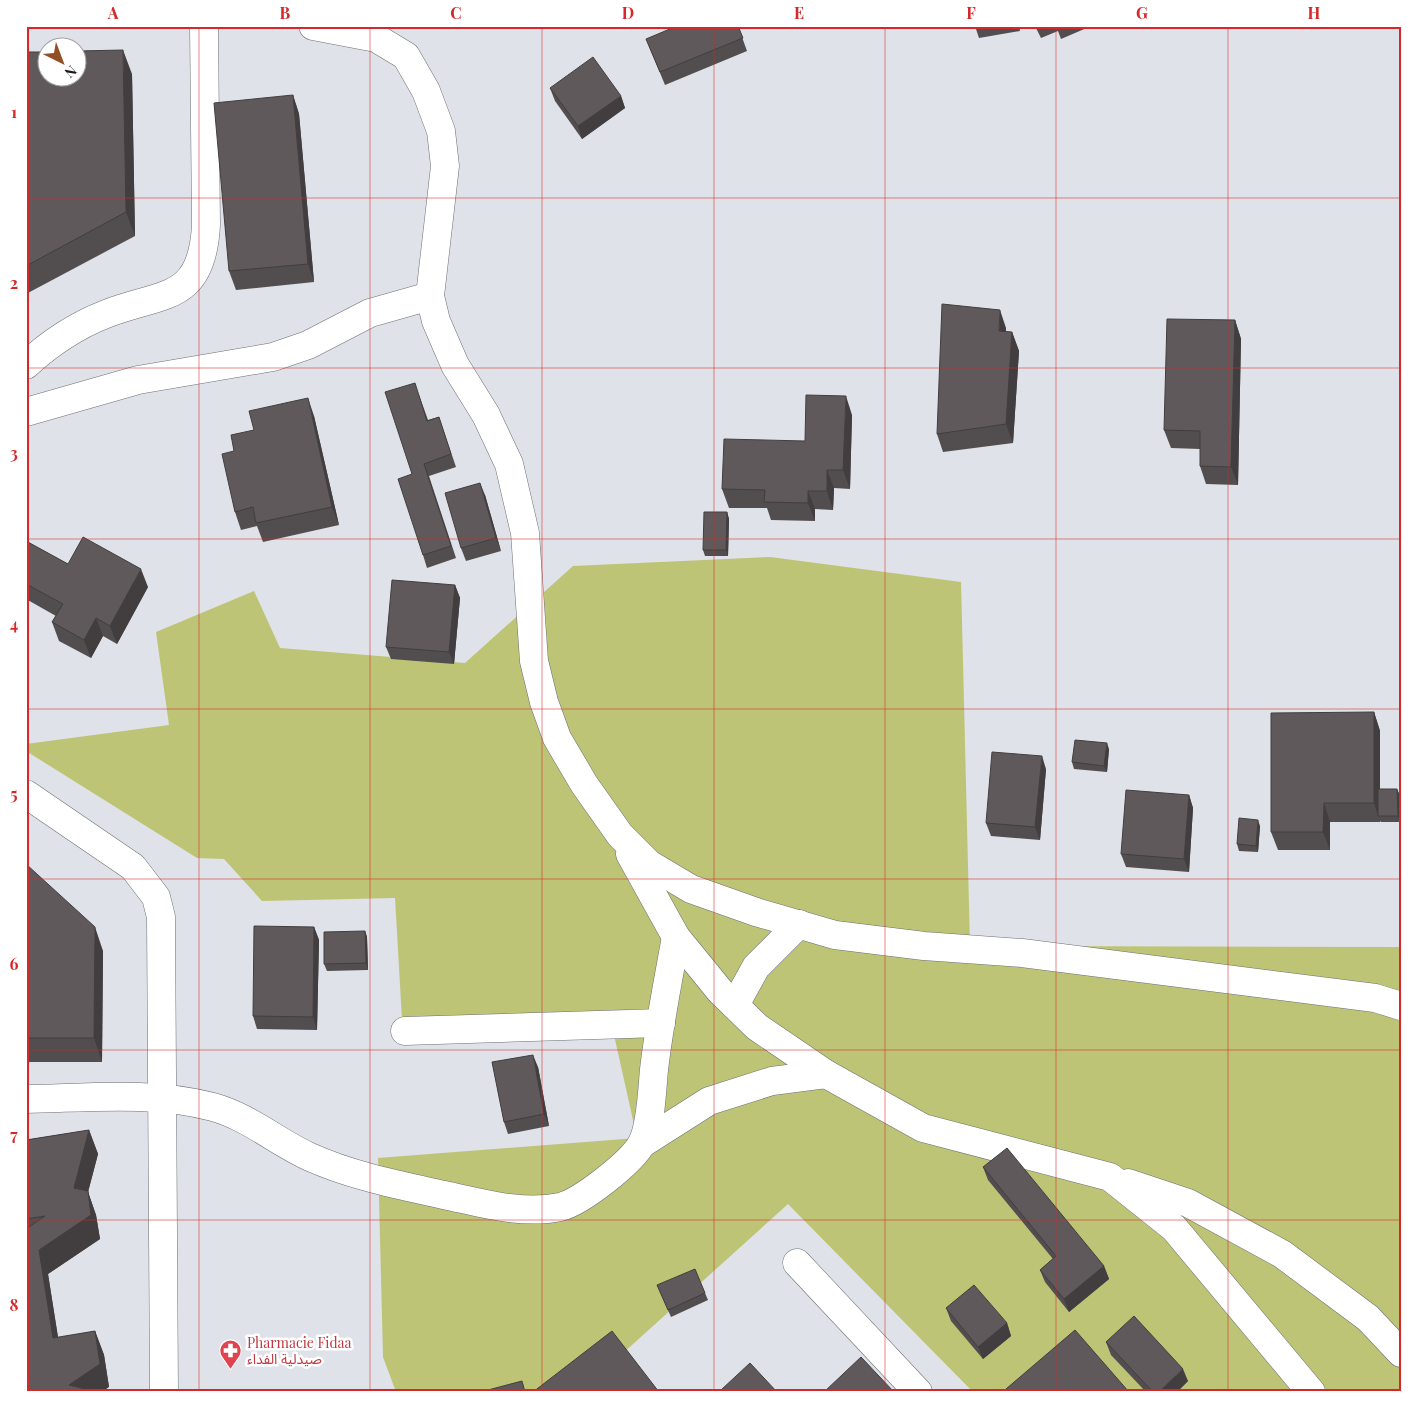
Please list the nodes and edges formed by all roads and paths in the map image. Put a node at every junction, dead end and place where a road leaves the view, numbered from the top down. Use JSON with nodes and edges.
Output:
{"nodes":[{"id":1,"x":204,"y":26,"type":"edge"},
{"id":2,"x":313,"y":26,"type":"edge"},
{"id":3,"x":430,"y":296,"type":"junction"},
{"id":4,"x":26,"y":365,"type":"edge"},
{"id":5,"x":26,"y":412,"type":"edge"},
{"id":6,"x":26,"y":794,"type":"edge"},
{"id":7,"x":620,"y":835,"type":"junction"},
{"id":8,"x":799,"y":924,"type":"junction"},
{"id":9,"x":676,"y":936,"type":"junction"},
{"id":10,"x":735,"y":1005,"type":"junction"},
{"id":11,"x":1401,"y":1006,"type":"edge"},
{"id":12,"x":661,"y":1023,"type":"junction"},
{"id":13,"x":405,"y":1031,"type":"dead end"},
{"id":14,"x":826,"y":1074,"type":"junction"},
{"id":15,"x":163,"y":1097,"type":"junction"},
{"id":16,"x":26,"y":1099,"type":"edge"},
{"id":17,"x":643,"y":1143,"type":"junction"},
{"id":18,"x":1110,"y":1177,"type":"junction"},
{"id":19,"x":797,"y":1263,"type":"dead end"},
{"id":20,"x":1401,"y":1353,"type":"edge"},
{"id":21,"x":164,"y":1392,"type":"edge"},
{"id":22,"x":918,"y":1392,"type":"edge"},
{"id":23,"x":1311,"y":1392,"type":"edge"}],
"edges":[{"from":1,"to":4,"type":"street"},
{"from":2,"to":3,"type":"street"},
{"from":3,"to":5,"type":"street"},
{"from":3,"to":7,"type":"street"},
{"from":6,"to":15,"type":"street"},
{"from":7,"to":8,"type":"street"},
{"from":7,"to":9,"type":"street"},
{"from":8,"to":10,"type":"street"},
{"from":8,"to":11,"type":"street"},
{"from":9,"to":10,"type":"street"},
{"from":9,"to":12,"type":"street"},
{"from":10,"to":14,"type":"street"},
{"from":12,"to":13,"type":"street"},
{"from":12,"to":17,"type":"street"},
{"from":14,"to":17,"type":"street"},
{"from":14,"to":18,"type":"street"},
{"from":15,"to":16,"type":"street"},
{"from":15,"to":17,"type":"street"},
{"from":15,"to":21,"type":"street"},
{"from":18,"to":20,"type":"street"},
{"from":18,"to":23,"type":"street"},
{"from":19,"to":22,"type":"street"}]}
